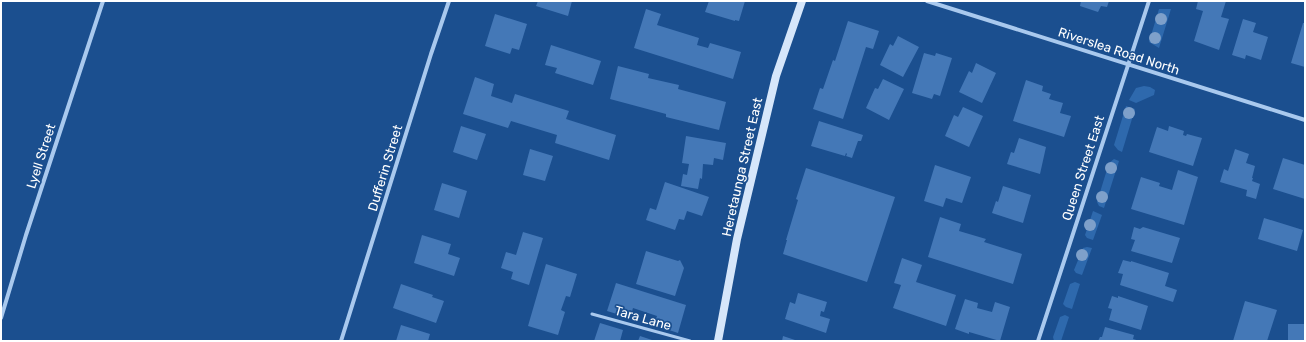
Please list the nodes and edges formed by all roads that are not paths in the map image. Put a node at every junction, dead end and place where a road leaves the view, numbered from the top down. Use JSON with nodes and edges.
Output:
{"nodes":[{"id":1,"x":102,"y":1,"type":"edge"},
{"id":2,"x":449,"y":1,"type":"edge"},
{"id":3,"x":802,"y":1,"type":"edge"},
{"id":4,"x":927,"y":1,"type":"edge"},
{"id":5,"x":1149,"y":1,"type":"edge"},
{"id":6,"x":1128,"y":65,"type":"junction"},
{"id":7,"x":1305,"y":120,"type":"edge"},
{"id":8,"x":592,"y":314,"type":"dead end"},
{"id":9,"x":1,"y":318,"type":"edge"},
{"id":10,"x":341,"y":341,"type":"edge"},
{"id":11,"x":690,"y":341,"type":"edge"},
{"id":12,"x":718,"y":341,"type":"edge"},
{"id":13,"x":1038,"y":341,"type":"edge"}],
"edges":[{"from":1,"to":9,"type":"street","name":"Lyell Street"},
{"from":2,"to":10,"type":"street","name":"Dufferin Street"},
{"from":3,"to":12,"type":"main road","name":"Heretaunga Street East"},
{"from":4,"to":6,"type":"street","name":"Riverslea Road North"},
{"from":5,"to":6,"type":"street","name":"Queen Street East"},
{"from":6,"to":7,"type":"street","name":"Riverslea Road North"},
{"from":6,"to":13,"type":"street","name":"Queen Street East"},
{"from":8,"to":11,"type":"lane","name":"Tara Lane"}]}
